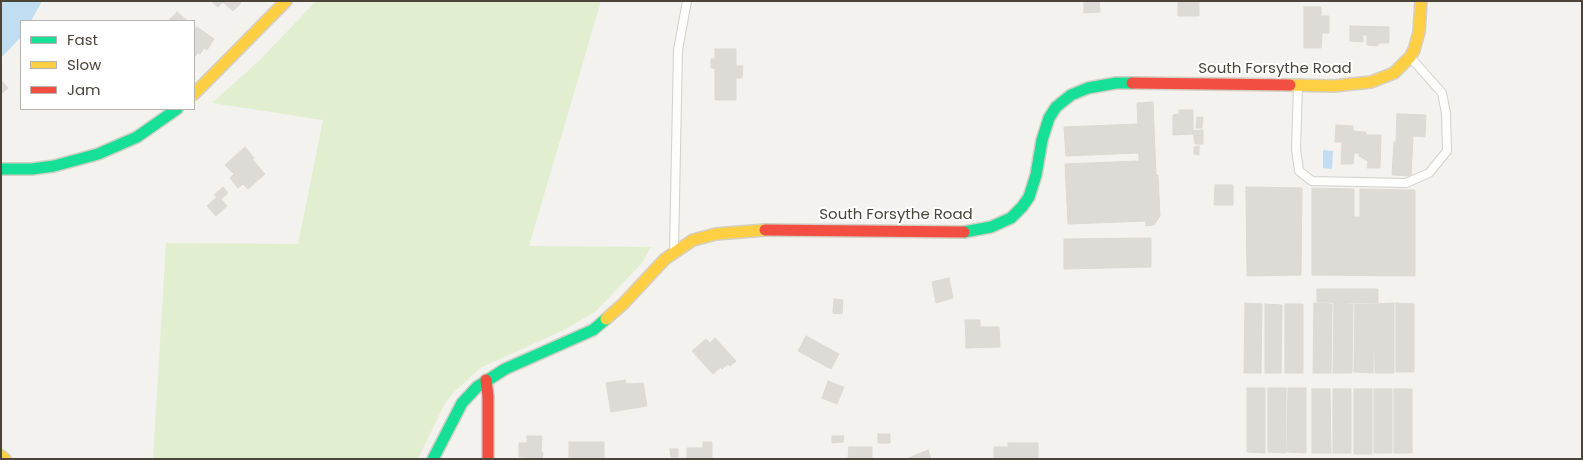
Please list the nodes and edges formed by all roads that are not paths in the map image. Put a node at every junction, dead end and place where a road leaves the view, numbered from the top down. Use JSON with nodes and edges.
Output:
{"nodes":[{"id":1,"x":286,"y":1,"type":"edge"},
{"id":2,"x":686,"y":1,"type":"edge"},
{"id":3,"x":1421,"y":1,"type":"edge"},
{"id":4,"x":1410,"y":57,"type":"junction"},
{"id":5,"x":1298,"y":86,"type":"junction"},
{"id":6,"x":195,"y":93,"type":"edge"},
{"id":7,"x":176,"y":110,"type":"edge"},
{"id":8,"x":1,"y":169,"type":"edge"},
{"id":9,"x":674,"y":252,"type":"junction"},
{"id":10,"x":486,"y":380,"type":"junction"},
{"id":11,"x":1,"y":456,"type":"edge"},
{"id":12,"x":5,"y":459,"type":"edge"},
{"id":13,"x":434,"y":459,"type":"edge"},
{"id":14,"x":488,"y":459,"type":"edge"}],
"edges":[{"from":1,"to":6,"type":"street"},
{"from":2,"to":9,"type":"lane"},
{"from":3,"to":4,"type":"street","name":"South Forsythe Road"},
{"from":4,"to":5,"type":"street","name":"South Forsythe Road"},
{"from":4,"to":5,"type":"lane"},
{"from":5,"to":9,"type":"street","name":"South Forsythe Road"},
{"from":7,"to":8,"type":"street"},
{"from":9,"to":10,"type":"street","name":"South Forsythe Road"},
{"from":10,"to":13,"type":"street","name":"South Forsythe Road"},
{"from":10,"to":14,"type":"street"},
{"from":11,"to":12,"type":"street"}]}
